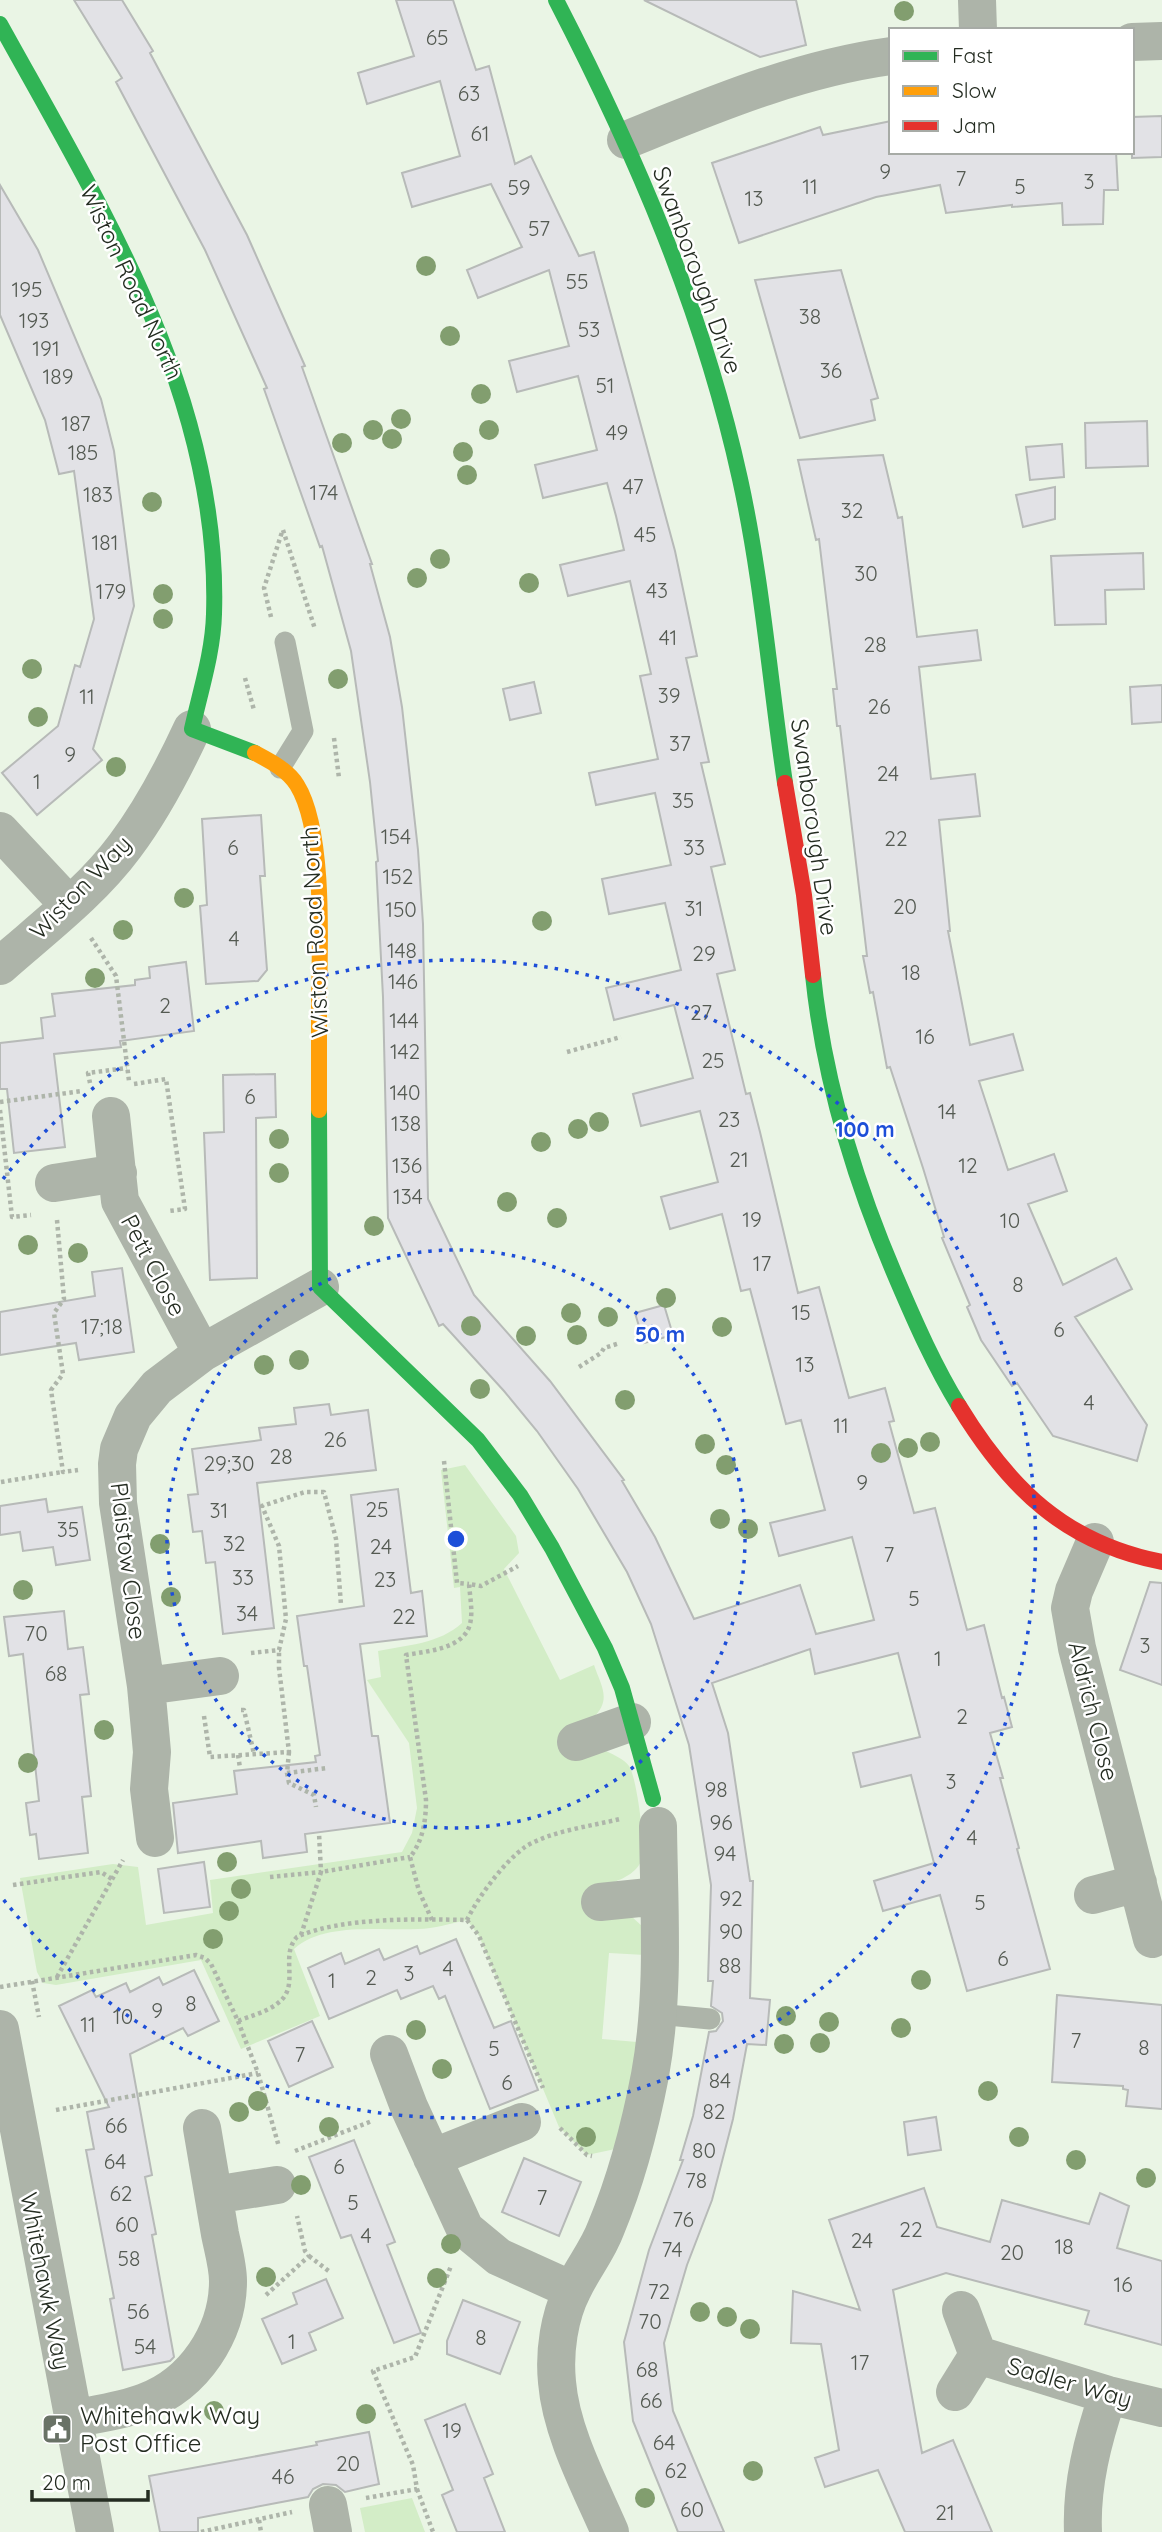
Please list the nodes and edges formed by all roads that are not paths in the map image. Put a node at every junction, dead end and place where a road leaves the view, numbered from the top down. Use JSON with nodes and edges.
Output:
{"nodes":[{"id":1,"x":556,"y":0,"type":"edge"},
{"id":2,"x":977,"y":0,"type":"edge"},
{"id":3,"x":0,"y":24,"type":"edge"},
{"id":4,"x":978,"y":28,"type":"edge"},
{"id":5,"x":1162,"y":41,"type":"edge"},
{"id":6,"x":1134,"y":42,"type":"edge"},
{"id":7,"x":889,"y":56,"type":"edge"},
{"id":8,"x":626,"y":141,"type":"junction"},
{"id":9,"x":285,"y":642,"type":"dead end"},
{"id":10,"x":192,"y":729,"type":"junction"},
{"id":11,"x":280,"y":768,"type":"junction"},
{"id":12,"x":0,"y":831,"type":"edge"},
{"id":13,"x":69,"y":905,"type":"junction"},
{"id":14,"x":0,"y":966,"type":"edge"},
{"id":15,"x":111,"y":1116,"type":"dead end"},
{"id":16,"x":118,"y":1173,"type":"junction"},
{"id":17,"x":54,"y":1183,"type":"road end"},
{"id":18,"x":320,"y":1287,"type":"junction"},
{"id":19,"x":202,"y":1353,"type":"junction"},
{"id":20,"x":1095,"y":1542,"type":"junction"},
{"id":21,"x":1162,"y":1562,"type":"edge"},
{"id":22,"x":146,"y":1686,"type":"junction"},
{"id":23,"x":222,"y":1689,"type":"road end"},
{"id":24,"x":632,"y":1722,"type":"junction"},
{"id":25,"x":576,"y":1742,"type":"dead end"},
{"id":26,"x":647,"y":1814,"type":"joint"},
{"id":27,"x":155,"y":1838,"type":"road end"},
{"id":28,"x":1138,"y":1883,"type":"junction"},
{"id":29,"x":1093,"y":1895,"type":"dead end"},
{"id":30,"x":659,"y":1896,"type":"junction"},
{"id":31,"x":600,"y":1902,"type":"dead end"},
{"id":32,"x":1152,"y":1939,"type":"dead end"},
{"id":33,"x":657,"y":2014,"type":"junction"},
{"id":34,"x":710,"y":2019,"type":"dead end"},
{"id":35,"x":0,"y":2029,"type":"edge"},
{"id":36,"x":389,"y":2054,"type":"dead end"},
{"id":37,"x":522,"y":2122,"type":"dead end"},
{"id":38,"x":202,"y":2128,"type":"dead end"},
{"id":39,"x":432,"y":2158,"type":"junction"},
{"id":40,"x":284,"y":2182,"type":"road end"},
{"id":41,"x":214,"y":2195,"type":"junction"},
{"id":42,"x":572,"y":2290,"type":"junction"},
{"id":43,"x":961,"y":2310,"type":"dead end"},
{"id":44,"x":978,"y":2355,"type":"junction"},
{"id":45,"x":955,"y":2392,"type":"dead end"},
{"id":46,"x":1108,"y":2395,"type":"junction"},
{"id":47,"x":1162,"y":2408,"type":"edge"},
{"id":48,"x":72,"y":2419,"type":"junction"},
{"id":49,"x":95,"y":2532,"type":"edge"},
{"id":50,"x":610,"y":2532,"type":"edge"},
{"id":51,"x":1083,"y":2532,"type":"edge"}],
"edges":[{"from":1,"to":8,"type":"street","name":"Swanborough Drive"},
{"from":2,"to":4,"type":"street"},
{"from":3,"to":10,"type":"street","name":"Wiston Road North"},
{"from":5,"to":6,"type":"street"},
{"from":7,"to":8,"type":"street"},
{"from":8,"to":20,"type":"street","name":"Swanborough Drive"},
{"from":9,"to":11,"type":"lane"},
{"from":10,"to":11,"type":"street","name":"Wiston Road North"},
{"from":10,"to":13,"type":"street","name":"Wiston Way"},
{"from":11,"to":18,"type":"street","name":"Wiston Road North"},
{"from":12,"to":13,"type":"street"},
{"from":13,"to":14,"type":"street","name":"Wiston Way"},
{"from":15,"to":16,"type":"street","name":"Pett Close"},
{"from":16,"to":17,"type":"street"},
{"from":16,"to":19,"type":"street","name":"Pett Close"},
{"from":18,"to":19,"type":"street","name":"Plaistow Close"},
{"from":18,"to":24,"type":"street"},
{"from":19,"to":22,"type":"street","name":"Plaistow Close"},
{"from":20,"to":21,"type":"street","name":"Swanborough Drive"},
{"from":20,"to":28,"type":"street","name":"Aldrich Close"},
{"from":22,"to":23,"type":"street"},
{"from":22,"to":27,"type":"street","name":"Plaistow Close"},
{"from":24,"to":25,"type":"street"},
{"from":24,"to":26,"type":"street"},
{"from":26,"to":30,"type":"street"},
{"from":28,"to":29,"type":"street"},
{"from":28,"to":32,"type":"street","name":"Aldrich Close"},
{"from":30,"to":31,"type":"street"},
{"from":30,"to":33,"type":"street"},
{"from":33,"to":34,"type":"lane"},
{"from":33,"to":42,"type":"street"},
{"from":35,"to":48,"type":"street","name":"Whitehawk Way"},
{"from":36,"to":39,"type":"street"},
{"from":37,"to":39,"type":"street"},
{"from":38,"to":41,"type":"street"},
{"from":39,"to":42,"type":"street"},
{"from":40,"to":41,"type":"street"},
{"from":41,"to":48,"type":"street"},
{"from":42,"to":50,"type":"street"},
{"from":43,"to":44,"type":"street","name":"Sadler Way"},
{"from":44,"to":45,"type":"street","name":"Sadler Way"},
{"from":44,"to":46,"type":"street","name":"Sadler Way"},
{"from":46,"to":47,"type":"street","name":"Sadler Way"},
{"from":46,"to":51,"type":"street"},
{"from":48,"to":49,"type":"street","name":"Whitehawk Way"}]}
